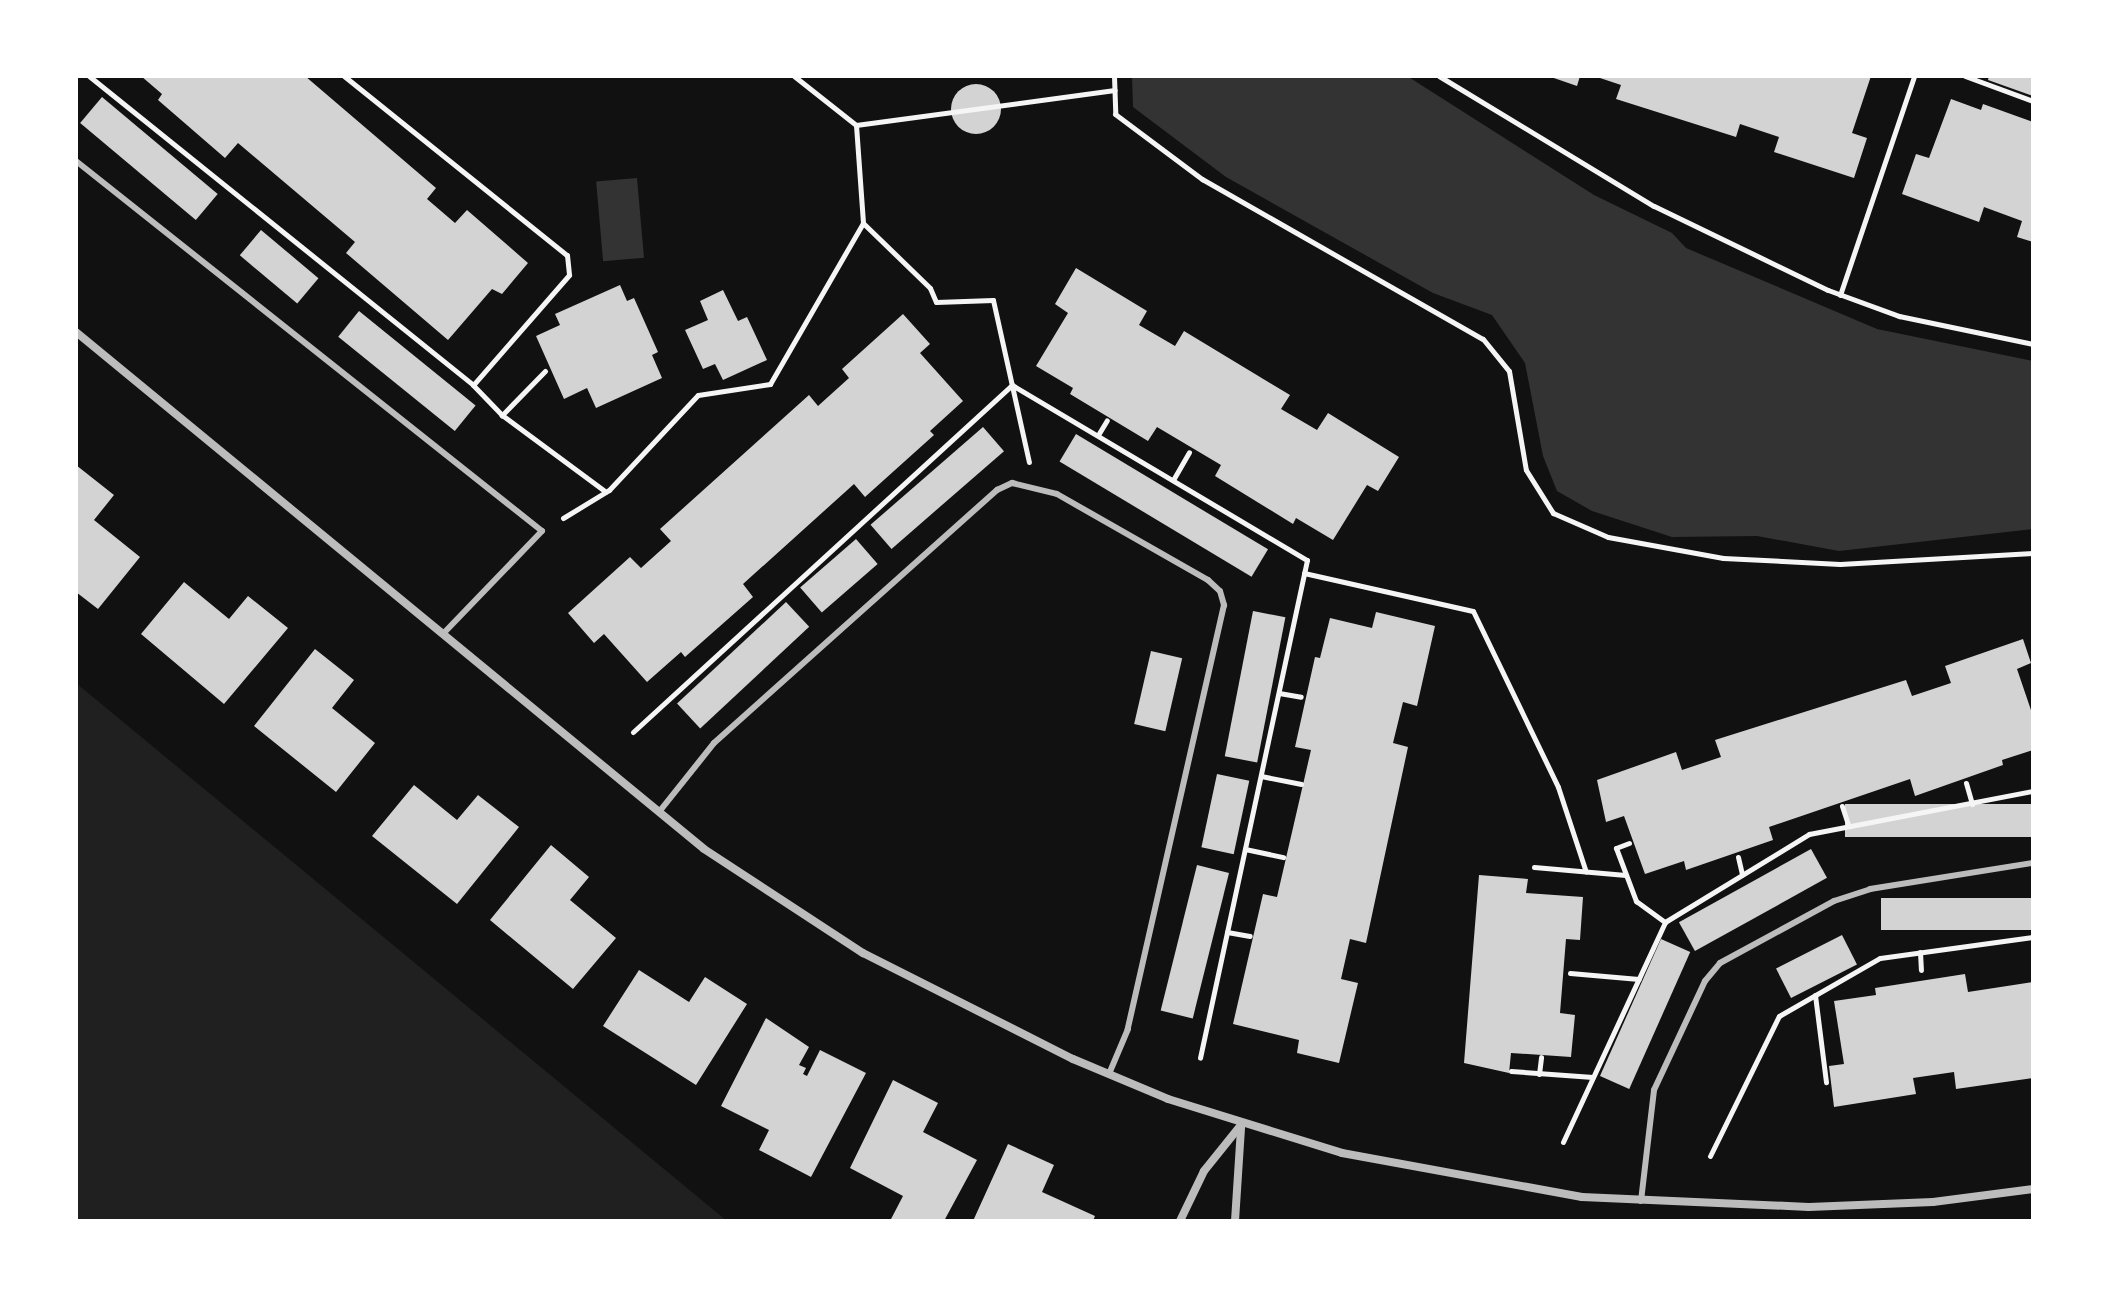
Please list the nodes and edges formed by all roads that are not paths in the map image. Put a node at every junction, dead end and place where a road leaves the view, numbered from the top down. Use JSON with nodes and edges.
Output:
{"nodes":[{"id":1,"x":76,"y":161,"type":"edge"},
{"id":2,"x":76,"y":332,"type":"edge"},
{"id":3,"x":443,"y":634,"type":"junction"},
{"id":4,"x":659,"y":812,"type":"junction"},
{"id":5,"x":2033,"y":863,"type":"edge"},
{"id":6,"x":1109,"y":1074,"type":"junction"},
{"id":7,"x":1241,"y":1125,"type":"junction"},
{"id":8,"x":2033,"y":1189,"type":"edge"},
{"id":9,"x":1641,"y":1201,"type":"junction"},
{"id":10,"x":1180,"y":1221,"type":"edge"},
{"id":11,"x":1235,"y":1221,"type":"edge"}],
"edges":[{"from":1,"to":3,"type":"lane"},
{"from":2,"to":3,"type":"street"},
{"from":3,"to":4,"type":"street"},
{"from":4,"to":6,"type":"street"},
{"from":4,"to":6,"type":"lane"},
{"from":5,"to":9,"type":"lane"},
{"from":6,"to":7,"type":"street"},
{"from":7,"to":9,"type":"street"},
{"from":7,"to":10,"type":"street"},
{"from":7,"to":11,"type":"street"},
{"from":8,"to":9,"type":"street"}]}
